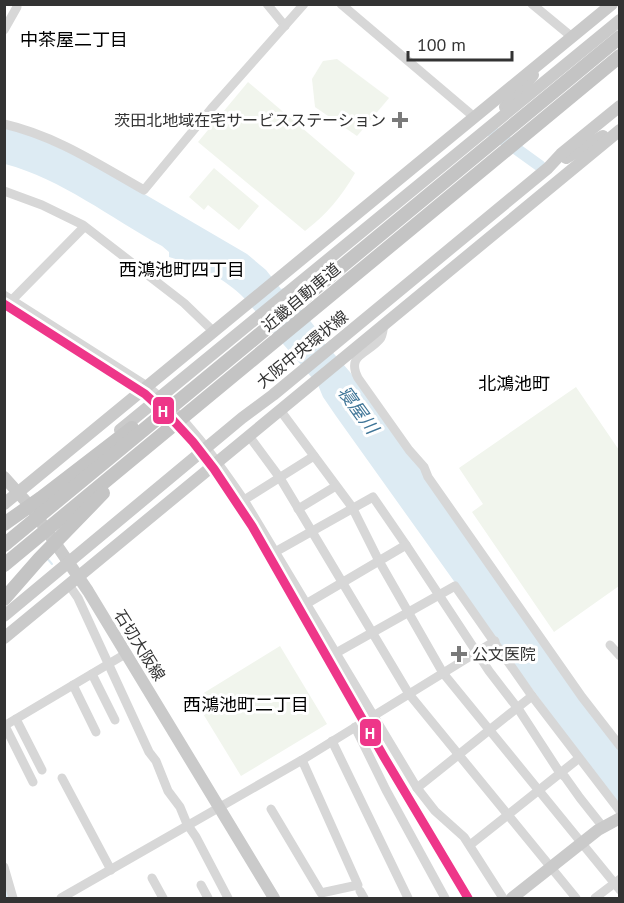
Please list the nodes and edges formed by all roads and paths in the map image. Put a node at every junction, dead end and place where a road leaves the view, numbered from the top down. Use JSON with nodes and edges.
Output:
{"nodes":[{"id":1,"x":267,"y":4,"type":"edge"},
{"id":2,"x":304,"y":4,"type":"edge"},
{"id":3,"x":340,"y":4,"type":"edge"},
{"id":4,"x":532,"y":4,"type":"edge"},
{"id":5,"x":612,"y":4,"type":"edge"},
{"id":6,"x":17,"y":7,"type":"dead end"},
{"id":7,"x":620,"y":20,"type":"edge"},
{"id":8,"x":285,"y":26,"type":"junction"},
{"id":9,"x":4,"y":30,"type":"edge"},
{"id":10,"x":572,"y":37,"type":"junction"},
{"id":11,"x":620,"y":37,"type":"edge"},
{"id":12,"x":620,"y":56,"type":"edge"},
{"id":13,"x":620,"y":61,"type":"edge"},
{"id":14,"x":571,"y":96,"type":"junction"},
{"id":15,"x":620,"y":106,"type":"edge"},
{"id":16,"x":474,"y":116,"type":"junction"},
{"id":17,"x":4,"y":124,"type":"edge"},
{"id":18,"x":620,"y":128,"type":"edge"},
{"id":19,"x":453,"y":157,"type":"junction"},
{"id":20,"x":548,"y":168,"type":"junction"},
{"id":21,"x":4,"y":191,"type":"edge"},
{"id":22,"x":350,"y":219,"type":"junction"},
{"id":23,"x":83,"y":228,"type":"junction"},
{"id":24,"x":474,"y":228,"type":"junction"},
{"id":25,"x":320,"y":285,"type":"junction"},
{"id":26,"x":8,"y":298,"type":"edge"},
{"id":27,"x":384,"y":324,"type":"junction"},
{"id":28,"x":213,"y":331,"type":"junction"},
{"id":29,"x":373,"y":333,"type":"junction"},
{"id":30,"x":147,"y":386,"type":"junction"},
{"id":31,"x":160,"y":397,"type":"junction"},
{"id":32,"x":280,"y":410,"type":"junction"},
{"id":33,"x":165,"y":432,"type":"junction"},
{"id":34,"x":249,"y":436,"type":"junction"},
{"id":35,"x":206,"y":447,"type":"junction"},
{"id":36,"x":314,"y":456,"type":"junction"},
{"id":37,"x":218,"y":461,"type":"junction"},
{"id":38,"x":4,"y":477,"type":"edge"},
{"id":39,"x":280,"y":478,"type":"junction"},
{"id":40,"x":336,"y":486,"type":"junction"},
{"id":41,"x":18,"y":493,"type":"junction"},
{"id":42,"x":244,"y":500,"type":"junction"},
{"id":43,"x":4,"y":504,"type":"edge"},
{"id":44,"x":30,"y":506,"type":"junction"},
{"id":45,"x":352,"y":507,"type":"junction"},
{"id":46,"x":298,"y":508,"type":"junction"},
{"id":47,"x":4,"y":526,"type":"edge"},
{"id":48,"x":312,"y":531,"type":"junction"},
{"id":49,"x":4,"y":545,"type":"edge"},
{"id":50,"x":406,"y":545,"type":"junction"},
{"id":51,"x":275,"y":552,"type":"junction"},
{"id":52,"x":379,"y":561,"type":"junction"},
{"id":53,"x":68,"y":562,"type":"junction"},
{"id":54,"x":4,"y":565,"type":"edge"},
{"id":55,"x":74,"y":581,"type":"junction"},
{"id":56,"x":343,"y":583,"type":"junction"},
{"id":57,"x":439,"y":596,"type":"junction"},
{"id":58,"x":4,"y":599,"type":"edge"},
{"id":59,"x":306,"y":604,"type":"junction"},
{"id":60,"x":408,"y":612,"type":"junction"},
{"id":61,"x":4,"y":616,"type":"edge"},
{"id":62,"x":371,"y":632,"type":"junction"},
{"id":63,"x":4,"y":638,"type":"edge"},
{"id":64,"x":495,"y":642,"type":"junction"},
{"id":65,"x":610,"y":645,"type":"dead end"},
{"id":66,"x":127,"y":653,"type":"junction"},
{"id":67,"x":336,"y":653,"type":"junction"},
{"id":68,"x":478,"y":653,"type":"junction"},
{"id":69,"x":620,"y":656,"type":"edge"},
{"id":70,"x":109,"y":664,"type":"junction"},
{"id":71,"x":443,"y":673,"type":"junction"},
{"id":72,"x":92,"y":674,"type":"junction"},
{"id":73,"x":73,"y":685,"type":"junction"},
{"id":74,"x":409,"y":694,"type":"junction"},
{"id":75,"x":532,"y":696,"type":"junction"},
{"id":76,"x":517,"y":708,"type":"junction"},
{"id":77,"x":373,"y":716,"type":"junction"},
{"id":78,"x":16,"y":719,"type":"junction"},
{"id":79,"x":115,"y":720,"type":"dead end"},
{"id":80,"x":5,"y":726,"type":"edge"},
{"id":81,"x":355,"y":727,"type":"junction"},
{"id":82,"x":490,"y":730,"type":"junction"},
{"id":83,"x":96,"y":732,"type":"dead end"},
{"id":84,"x":608,"y":733,"type":"junction"},
{"id":85,"x":620,"y":735,"type":"edge"},
{"id":86,"x":332,"y":741,"type":"junction"},
{"id":87,"x":620,"y":746,"type":"edge"},
{"id":88,"x":459,"y":755,"type":"junction"},
{"id":89,"x":578,"y":759,"type":"junction"},
{"id":90,"x":302,"y":760,"type":"junction"},
{"id":91,"x":42,"y":770,"type":"dead end"},
{"id":92,"x":560,"y":773,"type":"junction"},
{"id":93,"x":62,"y":778,"type":"dead end"},
{"id":94,"x":33,"y":782,"type":"dead end"},
{"id":95,"x":417,"y":788,"type":"junction"},
{"id":96,"x":539,"y":791,"type":"junction"},
{"id":97,"x":219,"y":808,"type":"junction"},
{"id":98,"x":271,"y":809,"type":"dead end"},
{"id":99,"x":620,"y":811,"type":"edge"},
{"id":100,"x":507,"y":816,"type":"junction"},
{"id":101,"x":620,"y":818,"type":"edge"},
{"id":102,"x":187,"y":824,"type":"junction"},
{"id":103,"x":603,"y":827,"type":"junction"},
{"id":104,"x":582,"y":843,"type":"junction"},
{"id":105,"x":470,"y":845,"type":"junction"},
{"id":106,"x":4,"y":867,"type":"edge"},
{"id":107,"x":551,"y":868,"type":"junction"},
{"id":108,"x":111,"y":870,"type":"junction"},
{"id":109,"x":152,"y":878,"type":"dead end"},
{"id":110,"x":618,"y":884,"type":"edge"},
{"id":111,"x":201,"y":885,"type":"dead end"},
{"id":112,"x":68,"y":897,"type":"edge"},
{"id":113,"x":14,"y":898,"type":"edge"},
{"id":114,"x":163,"y":898,"type":"edge"},
{"id":115,"x":208,"y":898,"type":"edge"},
{"id":116,"x":228,"y":898,"type":"edge"},
{"id":117,"x":274,"y":898,"type":"edge"},
{"id":118,"x":408,"y":898,"type":"edge"},
{"id":119,"x":445,"y":898,"type":"edge"},
{"id":120,"x":503,"y":898,"type":"edge"},
{"id":121,"x":512,"y":898,"type":"edge"},
{"id":122,"x":576,"y":898,"type":"edge"},
{"id":123,"x":595,"y":898,"type":"edge"}],
"edges":[{"from":1,"to":8,"type":"street"},
{"from":2,"to":8,"type":"street"},
{"from":3,"to":16,"type":"street"},
{"from":4,"to":10,"type":"street"},
{"from":5,"to":10,"type":"main road"},
{"from":6,"to":9,"type":"street"},
{"from":7,"to":19,"type":"main road"},
{"from":8,"to":17,"type":"street"},
{"from":10,"to":16,"type":"main road"},
{"from":10,"to":19,"type":"main road"},
{"from":11,"to":25,"type":"highway","name":"近畿自動車道"},
{"from":12,"to":14,"type":"highway","name":"近畿自動車道"},
{"from":13,"to":14,"type":"highway"},
{"from":14,"to":33,"type":"highway","name":"近畿自動車道"},
{"from":15,"to":20,"type":"main road","name":"大阪中央環状線"},
{"from":16,"to":22,"type":"main road"},
{"from":18,"to":20,"type":"main road"},
{"from":18,"to":27,"type":"main road"},
{"from":19,"to":22,"type":"main road"},
{"from":19,"to":31,"type":"main road"},
{"from":20,"to":24,"type":"main road","name":"大阪中央環状線"},
{"from":21,"to":23,"type":"street"},
{"from":22,"to":28,"type":"main road"},
{"from":23,"to":26,"type":"street"},
{"from":23,"to":28,"type":"street"},
{"from":24,"to":29,"type":"main road"},
{"from":24,"to":35,"type":"main road","name":"大阪中央環状線"},
{"from":25,"to":47,"type":"highway"},
{"from":25,"to":49,"type":"highway","name":"近畿自動車道"},
{"from":26,"to":30,"type":"street"},
{"from":27,"to":29,"type":"main road"},
{"from":27,"to":84,"type":"street"},
{"from":28,"to":30,"type":"main road"},
{"from":29,"to":32,"type":"main road"},
{"from":30,"to":31,"type":"street"},
{"from":30,"to":41,"type":"main road"},
{"from":31,"to":35,"type":"street"},
{"from":31,"to":44,"type":"main road"},
{"from":32,"to":34,"type":"main road"},
{"from":32,"to":36,"type":"street"},
{"from":33,"to":54,"type":"highway","name":"近畿自動車道"},
{"from":33,"to":58,"type":"highway"},
{"from":34,"to":37,"type":"main road"},
{"from":34,"to":39,"type":"street"},
{"from":35,"to":37,"type":"street"},
{"from":35,"to":53,"type":"main road","name":"大阪中央環状線"},
{"from":36,"to":39,"type":"street"},
{"from":36,"to":40,"type":"street"},
{"from":37,"to":42,"type":"street"},
{"from":37,"to":55,"type":"main road"},
{"from":38,"to":41,"type":"main road","name":"石切大阪線"},
{"from":39,"to":42,"type":"street"},
{"from":39,"to":46,"type":"street"},
{"from":40,"to":45,"type":"street"},
{"from":40,"to":46,"type":"street"},
{"from":41,"to":43,"type":"main road"},
{"from":41,"to":44,"type":"main road","name":"石切大阪線"},
{"from":42,"to":51,"type":"street"},
{"from":44,"to":47,"type":"main road"},
{"from":44,"to":53,"type":"main road","name":"石切大阪線"},
{"from":45,"to":48,"type":"street"},
{"from":45,"to":50,"type":"street"},
{"from":45,"to":52,"type":"street"},
{"from":46,"to":48,"type":"street"},
{"from":48,"to":51,"type":"street"},
{"from":48,"to":56,"type":"street"},
{"from":50,"to":52,"type":"street"},
{"from":50,"to":57,"type":"street"},
{"from":51,"to":59,"type":"street"},
{"from":52,"to":56,"type":"street"},
{"from":52,"to":60,"type":"street"},
{"from":53,"to":55,"type":"main road","name":"石切大阪線"},
{"from":53,"to":61,"type":"main road","name":"大阪中央環状線"},
{"from":55,"to":63,"type":"main road"},
{"from":55,"to":66,"type":"main road","name":"石切大阪線"},
{"from":55,"to":70,"type":"street"},
{"from":56,"to":59,"type":"street"},
{"from":56,"to":62,"type":"street"},
{"from":57,"to":60,"type":"street"},
{"from":57,"to":64,"type":"street"},
{"from":57,"to":68,"type":"street"},
{"from":59,"to":67,"type":"street"},
{"from":60,"to":62,"type":"street"},
{"from":60,"to":71,"type":"street"},
{"from":62,"to":67,"type":"street"},
{"from":62,"to":74,"type":"street"},
{"from":64,"to":68,"type":"street"},
{"from":64,"to":75,"type":"street"},
{"from":65,"to":69,"type":"street"},
{"from":66,"to":70,"type":"street"},
{"from":66,"to":97,"type":"main road","name":"石切大阪線"},
{"from":67,"to":77,"type":"street"},
{"from":68,"to":71,"type":"street"},
{"from":68,"to":76,"type":"street"},
{"from":70,"to":72,"type":"street"},
{"from":70,"to":102,"type":"street"},
{"from":71,"to":74,"type":"street"},
{"from":71,"to":82,"type":"street"},
{"from":72,"to":73,"type":"street"},
{"from":72,"to":79,"type":"street"},
{"from":73,"to":78,"type":"street"},
{"from":73,"to":83,"type":"street"},
{"from":74,"to":77,"type":"street"},
{"from":74,"to":88,"type":"street"},
{"from":75,"to":76,"type":"street"},
{"from":75,"to":89,"type":"street"},
{"from":76,"to":82,"type":"street"},
{"from":76,"to":92,"type":"street"},
{"from":77,"to":81,"type":"street"},
{"from":77,"to":95,"type":"street"},
{"from":78,"to":80,"type":"street"},
{"from":78,"to":91,"type":"street"},
{"from":80,"to":94,"type":"street"},
{"from":81,"to":86,"type":"street"},
{"from":81,"to":119,"type":"street"},
{"from":82,"to":88,"type":"street"},
{"from":82,"to":96,"type":"street"},
{"from":84,"to":85,"type":"street"},
{"from":84,"to":87,"type":"street"},
{"from":86,"to":90,"type":"street"},
{"from":86,"to":118,"type":"street"},
{"from":88,"to":95,"type":"street"},
{"from":88,"to":100,"type":"street"},
{"from":89,"to":92,"type":"street"},
{"from":89,"to":99,"type":"street"},
{"from":90,"to":97,"type":"street"},
{"from":90,"to":98,"type":"street"},
{"from":92,"to":96,"type":"street"},
{"from":92,"to":103,"type":"street"},
{"from":93,"to":108,"type":"street"},
{"from":95,"to":105,"type":"street"},
{"from":96,"to":100,"type":"street"},
{"from":96,"to":104,"type":"street"},
{"from":97,"to":102,"type":"street"},
{"from":97,"to":117,"type":"main road","name":"石切大阪線"},
{"from":100,"to":105,"type":"street"},
{"from":100,"to":107,"type":"street"},
{"from":101,"to":103,"type":"main road"},
{"from":102,"to":108,"type":"street"},
{"from":102,"to":116,"type":"street"},
{"from":103,"to":104,"type":"main road"},
{"from":104,"to":107,"type":"main road"},
{"from":104,"to":110,"type":"street"},
{"from":105,"to":120,"type":"street"},
{"from":106,"to":113,"type":"street"},
{"from":107,"to":121,"type":"main road"},
{"from":107,"to":122,"type":"street"},
{"from":108,"to":112,"type":"street"},
{"from":109,"to":114,"type":"street"},
{"from":110,"to":123,"type":"street"},
{"from":111,"to":115,"type":"street"}]}
